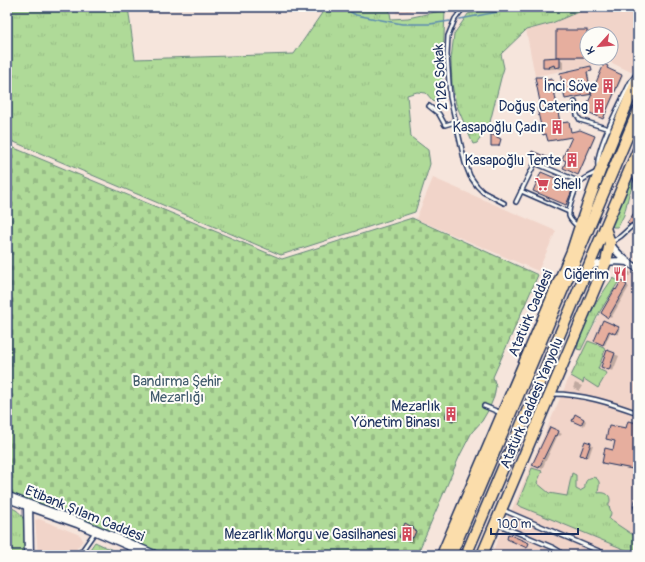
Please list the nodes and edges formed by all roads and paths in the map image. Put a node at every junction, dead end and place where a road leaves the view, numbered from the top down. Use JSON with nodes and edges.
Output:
{"nodes":[{"id":1,"x":466,"y":7,"type":"edge"},
{"id":2,"x":638,"y":74,"type":"edge"},
{"id":3,"x":638,"y":78,"type":"edge"},
{"id":4,"x":575,"y":102,"type":"dead end"},
{"id":5,"x":429,"y":106,"type":"dead end"},
{"id":6,"x":638,"y":111,"type":"edge"},
{"id":7,"x":455,"y":122,"type":"junction"},
{"id":8,"x":609,"y":128,"type":"junction"},
{"id":9,"x":637,"y":152,"type":"edge"},
{"id":10,"x":632,"y":165,"type":"junction"},
{"id":11,"x":603,"y":169,"type":"junction"},
{"id":12,"x":580,"y":182,"type":"junction"},
{"id":13,"x":638,"y":186,"type":"edge"},
{"id":14,"x":521,"y":191,"type":"junction"},
{"id":15,"x":516,"y":202,"type":"dead end"},
{"id":16,"x":504,"y":203,"type":"dead end"},
{"id":17,"x":569,"y":212,"type":"junction"},
{"id":18,"x":632,"y":226,"type":"dead end"},
{"id":19,"x":605,"y":228,"type":"junction"},
{"id":20,"x":583,"y":231,"type":"junction"},
{"id":21,"x":610,"y":243,"type":"junction"},
{"id":22,"x":596,"y":248,"type":"junction"},
{"id":23,"x":606,"y":262,"type":"junction"},
{"id":24,"x":627,"y":262,"type":"junction"},
{"id":25,"x":588,"y":267,"type":"junction"},
{"id":26,"x":638,"y":269,"type":"edge"},
{"id":27,"x":535,"y":393,"type":"junction"},
{"id":28,"x":550,"y":394,"type":"junction"},
{"id":29,"x":484,"y":406,"type":"dead end"},
{"id":30,"x":638,"y":413,"type":"edge"},
{"id":31,"x":502,"y":414,"type":"junction"},
{"id":32,"x":7,"y":497,"type":"edge"},
{"id":33,"x":638,"y":499,"type":"edge"},
{"id":34,"x":28,"y":505,"type":"junction"},
{"id":35,"x":502,"y":509,"type":"junction"},
{"id":36,"x":638,"y":513,"type":"edge"},
{"id":37,"x":496,"y":523,"type":"junction"},
{"id":38,"x":96,"y":531,"type":"junction"},
{"id":39,"x":29,"y":555,"type":"edge"},
{"id":40,"x":79,"y":555,"type":"edge"},
{"id":41,"x":153,"y":555,"type":"edge"},
{"id":42,"x":442,"y":555,"type":"edge"},
{"id":43,"x":451,"y":555,"type":"edge"},
{"id":44,"x":466,"y":555,"type":"edge"},
{"id":45,"x":482,"y":555,"type":"edge"},
{"id":46,"x":561,"y":555,"type":"edge"},
{"id":47,"x":608,"y":555,"type":"edge"}],
"edges":[{"from":1,"to":7,"type":"lane","name":"2126 Sokak"},
{"from":2,"to":8,"type":"lane"},
{"from":3,"to":11,"type":"main road","name":"Atatürk Caddesi"},
{"from":4,"to":8,"type":"lane"},
{"from":5,"to":7,"type":"lane"},
{"from":6,"to":20,"type":"main road","name":"Atatürk Caddesi"},
{"from":7,"to":16,"type":"lane","name":"2126 Sokak"},
{"from":8,"to":11,"type":"lane"},
{"from":9,"to":10,"type":"main road"},
{"from":10,"to":13,"type":"lane"},
{"from":10,"to":19,"type":"main road"},
{"from":11,"to":12,"type":"lane"},
{"from":11,"to":20,"type":"main road","name":"Atatürk Caddesi"},
{"from":12,"to":14,"type":"lane"},
{"from":12,"to":17,"type":"lane"},
{"from":14,"to":15,"type":"lane"},
{"from":14,"to":17,"type":"lane"},
{"from":17,"to":20,"type":"lane"},
{"from":18,"to":21,"type":"lane"},
{"from":19,"to":21,"type":"main road"},
{"from":19,"to":22,"type":"main road"},
{"from":20,"to":31,"type":"main road","name":"Atatürk Caddesi"},
{"from":20,"to":43,"type":"main road","name":"Atatürk Caddesi"},
{"from":21,"to":22,"type":"lane"},
{"from":21,"to":23,"type":"main road","name":"Atatürk Caddesi Yanyolu"},
{"from":21,"to":24,"type":"street"},
{"from":22,"to":25,"type":"main road"},
{"from":23,"to":24,"type":"street"},
{"from":23,"to":25,"type":"street"},
{"from":23,"to":28,"type":"main road","name":"Atatürk Caddesi Yanyolu"},
{"from":24,"to":26,"type":"street"},
{"from":25,"to":27,"type":"main road"},
{"from":27,"to":28,"type":"lane"},
{"from":27,"to":44,"type":"main road"},
{"from":28,"to":30,"type":"lane"},
{"from":28,"to":35,"type":"main road","name":"Atatürk Caddesi Yanyolu"},
{"from":29,"to":31,"type":"lane"},
{"from":31,"to":42,"type":"main road","name":"Atatürk Caddesi"},
{"from":32,"to":34,"type":"main road","name":"Etibank Şılam Caddesi"},
{"from":33,"to":36,"type":"lane"},
{"from":34,"to":38,"type":"main road","name":"Etibank Şılam Caddesi"},
{"from":34,"to":39,"type":"street"},
{"from":35,"to":37,"type":"main road","name":"Atatürk Caddesi Yanyolu"},
{"from":35,"to":47,"type":"lane"},
{"from":37,"to":45,"type":"main road","name":"Atatürk Caddesi Yanyolu"},
{"from":37,"to":46,"type":"lane"},
{"from":38,"to":40,"type":"lane"},
{"from":38,"to":41,"type":"main road","name":"Etibank Şılam Caddesi"}]}
